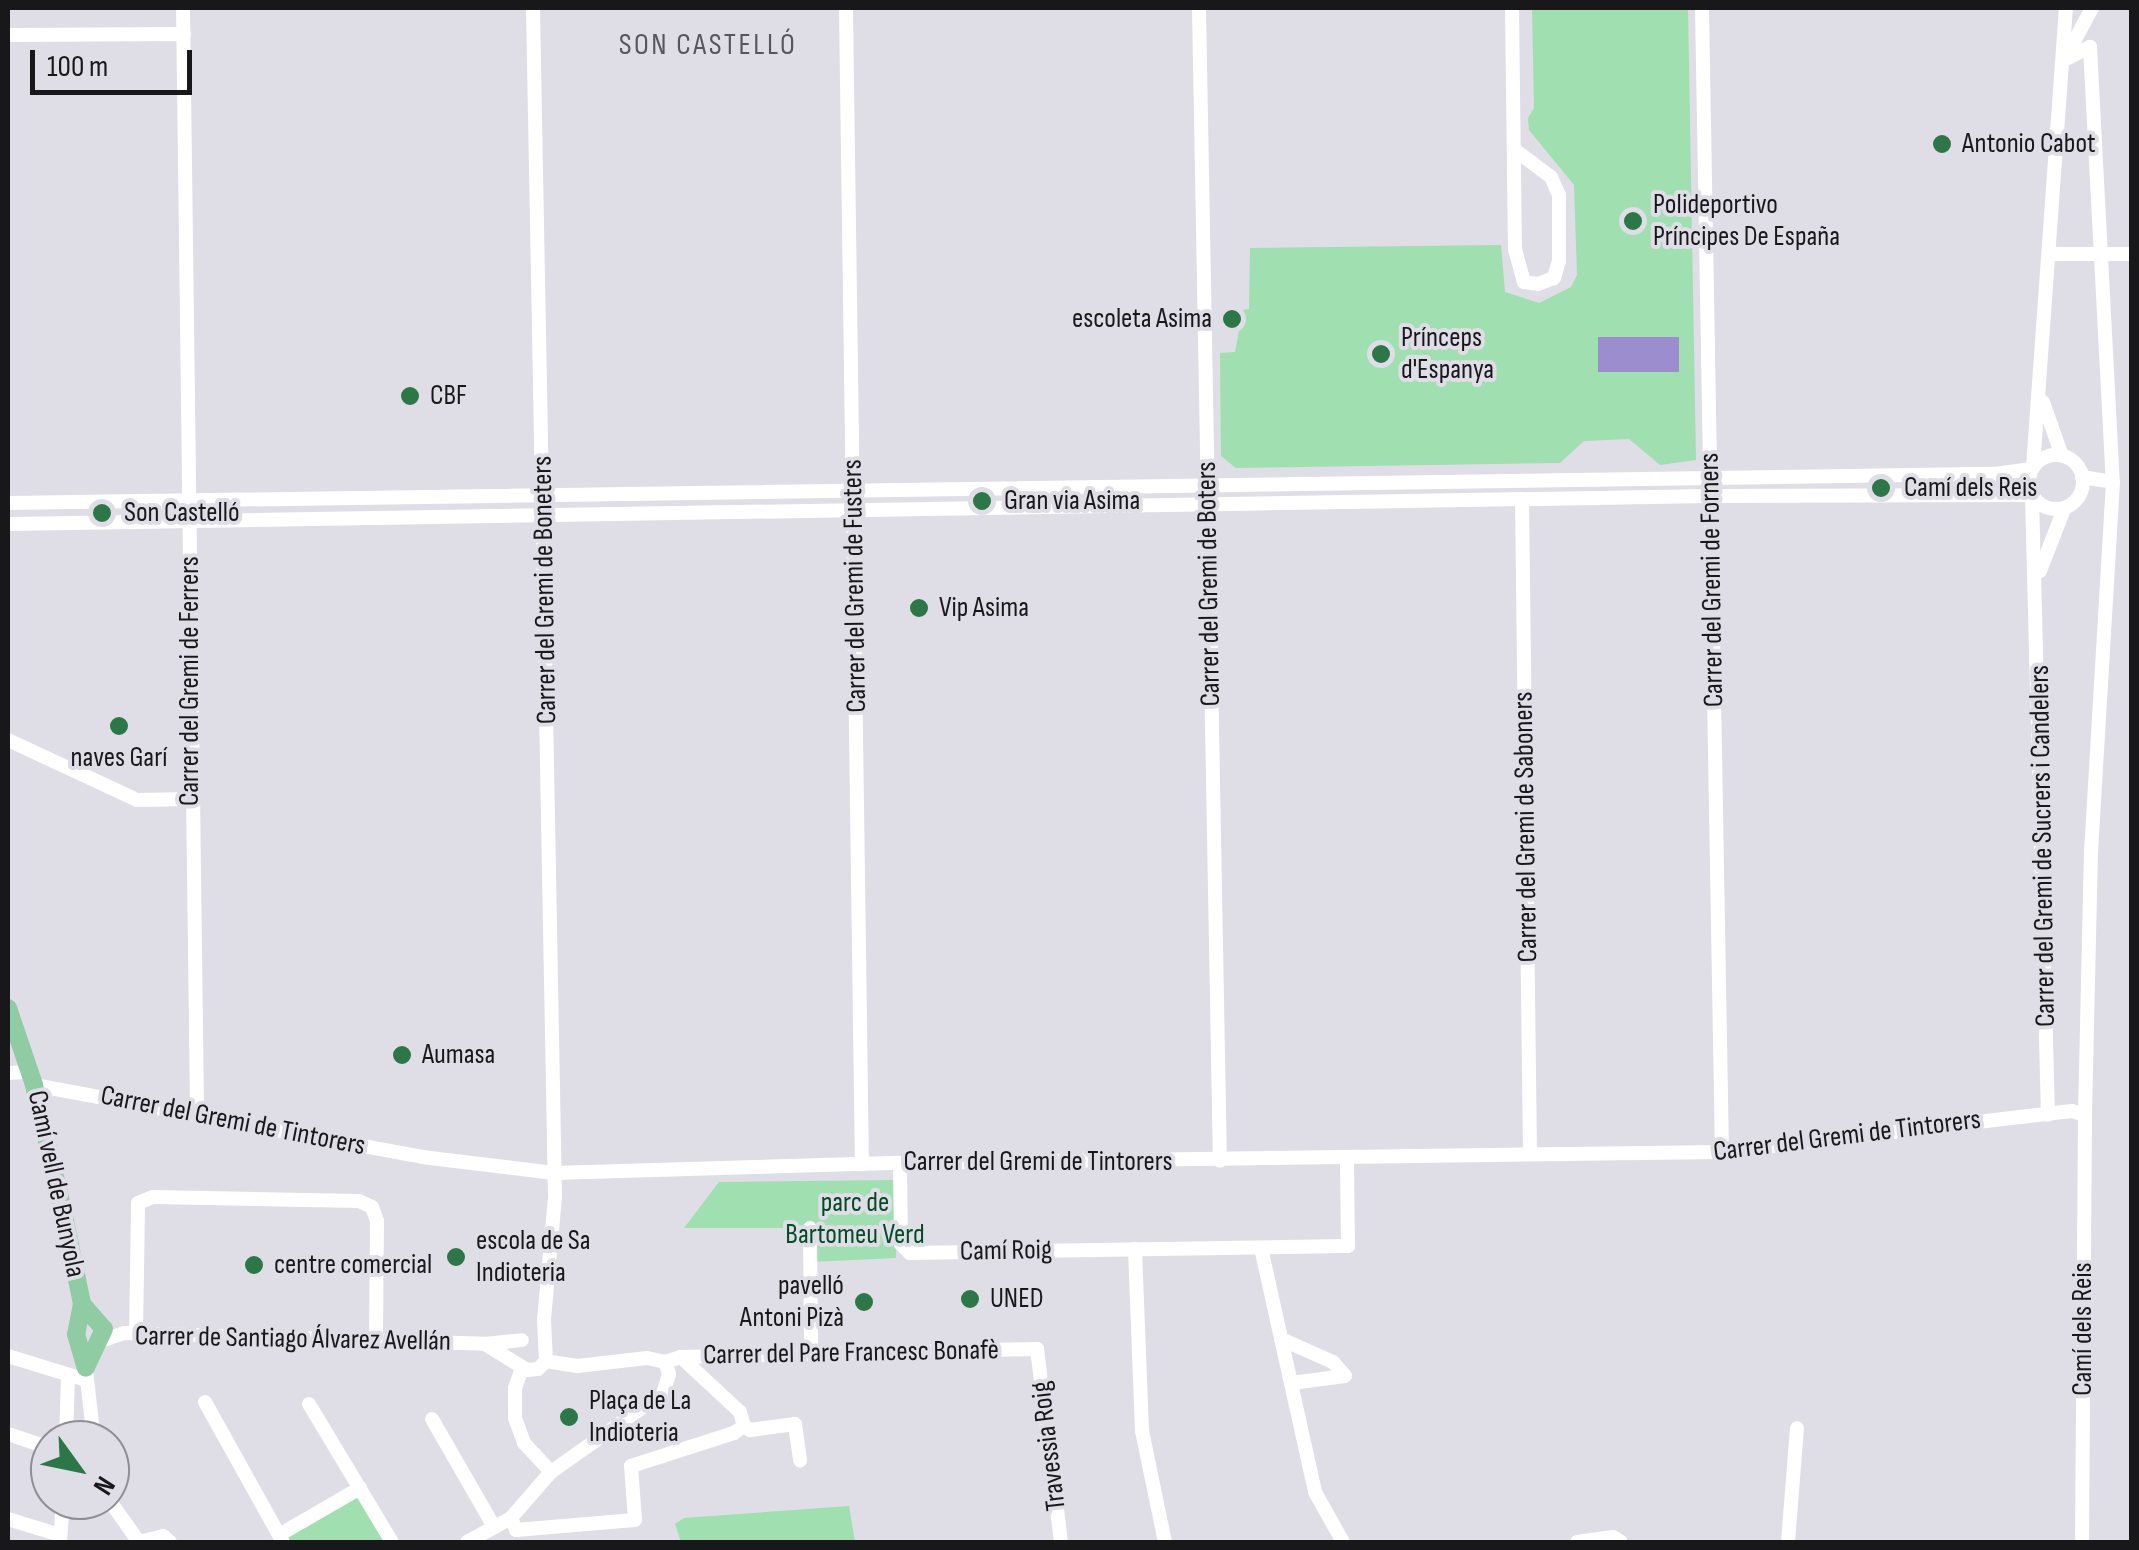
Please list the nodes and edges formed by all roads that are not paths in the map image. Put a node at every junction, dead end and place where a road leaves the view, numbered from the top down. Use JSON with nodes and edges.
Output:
{"nodes":[{"id":1,"x":184,"y":8,"type":"edge"},
{"id":2,"x":533,"y":8,"type":"edge"},
{"id":3,"x":846,"y":8,"type":"edge"},
{"id":4,"x":1199,"y":8,"type":"edge"},
{"id":5,"x":1512,"y":8,"type":"edge"},
{"id":6,"x":1702,"y":8,"type":"edge"},
{"id":7,"x":2066,"y":8,"type":"edge"},
{"id":8,"x":2092,"y":8,"type":"edge"},
{"id":9,"x":184,"y":34,"type":"junction"},
{"id":10,"x":8,"y":35,"type":"edge"},
{"id":11,"x":2066,"y":58,"type":"junction"},
{"id":12,"x":1514,"y":150,"type":"junction"},
{"id":13,"x":2049,"y":254,"type":"junction"},
{"id":14,"x":2104,"y":254,"type":"junction"},
{"id":15,"x":2132,"y":254,"type":"edge"},
{"id":16,"x":2041,"y":397,"type":"junction"},
{"id":17,"x":2062,"y":456,"type":"junction"},
{"id":18,"x":2032,"y":468,"type":"junction"},
{"id":19,"x":2082,"y":477,"type":"junction"},
{"id":20,"x":1710,"y":478,"type":"junction"},
{"id":21,"x":2113,"y":482,"type":"junction"},
{"id":22,"x":1207,"y":486,"type":"junction"},
{"id":23,"x":854,"y":490,"type":"junction"},
{"id":24,"x":544,"y":496,"type":"junction"},
{"id":25,"x":1710,"y":496,"type":"junction"},
{"id":26,"x":2032,"y":496,"type":"junction"},
{"id":27,"x":1522,"y":500,"type":"junction"},
{"id":28,"x":190,"y":502,"type":"junction"},
{"id":29,"x":8,"y":503,"type":"edge"},
{"id":30,"x":1207,"y":505,"type":"junction"},
{"id":31,"x":2064,"y":509,"type":"junction"},
{"id":32,"x":854,"y":512,"type":"junction"},
{"id":33,"x":544,"y":514,"type":"junction"},
{"id":34,"x":190,"y":520,"type":"junction"},
{"id":35,"x":8,"y":524,"type":"edge"},
{"id":36,"x":2038,"y":576,"type":"junction"},
{"id":37,"x":8,"y":740,"type":"edge"},
{"id":38,"x":190,"y":800,"type":"junction"},
{"id":39,"x":8,"y":1008,"type":"edge"},
{"id":40,"x":8,"y":1073,"type":"edge"},
{"id":41,"x":32,"y":1078,"type":"junction"},
{"id":42,"x":198,"y":1114,"type":"junction"},
{"id":43,"x":2085,"y":1114,"type":"junction"},
{"id":44,"x":2048,"y":1115,"type":"junction"},
{"id":45,"x":1722,"y":1152,"type":"junction"},
{"id":46,"x":1530,"y":1154,"type":"junction"},
{"id":47,"x":1347,"y":1158,"type":"junction"},
{"id":48,"x":1220,"y":1161,"type":"junction"},
{"id":49,"x":900,"y":1163,"type":"junction"},
{"id":50,"x":862,"y":1164,"type":"junction"},
{"id":51,"x":554,"y":1173,"type":"junction"},
{"id":52,"x":810,"y":1228,"type":"dead end"},
{"id":53,"x":1261,"y":1248,"type":"junction"},
{"id":54,"x":1135,"y":1250,"type":"junction"},
{"id":55,"x":89,"y":1316,"type":"junction"},
{"id":56,"x":544,"y":1320,"type":"junction"},
{"id":57,"x":130,"y":1334,"type":"junction"},
{"id":58,"x":524,"y":1339,"type":"junction"},
{"id":59,"x":1281,"y":1339,"type":"junction"},
{"id":60,"x":376,"y":1341,"type":"junction"},
{"id":61,"x":92,"y":1343,"type":"junction"},
{"id":62,"x":486,"y":1344,"type":"junction"},
{"id":63,"x":1037,"y":1349,"type":"joint"},
{"id":64,"x":546,"y":1353,"type":"junction"},
{"id":65,"x":811,"y":1355,"type":"junction"},
{"id":66,"x":8,"y":1356,"type":"edge"},
{"id":67,"x":673,"y":1360,"type":"junction"},
{"id":68,"x":520,"y":1367,"type":"junction"},
{"id":69,"x":86,"y":1374,"type":"junction"},
{"id":70,"x":68,"y":1375,"type":"junction"},
{"id":71,"x":1291,"y":1383,"type":"junction"},
{"id":72,"x":205,"y":1402,"type":"dead end"},
{"id":73,"x":310,"y":1404,"type":"dead end"},
{"id":74,"x":432,"y":1419,"type":"dead end"},
{"id":75,"x":67,"y":1420,"type":"edge"},
{"id":76,"x":92,"y":1420,"type":"edge"},
{"id":77,"x":744,"y":1426,"type":"junction"},
{"id":78,"x":1798,"y":1428,"type":"dead end"},
{"id":79,"x":800,"y":1461,"type":"dead end"},
{"id":80,"x":552,"y":1472,"type":"junction"},
{"id":81,"x":360,"y":1488,"type":"junction"},
{"id":82,"x":8,"y":1518,"type":"edge"},
{"id":83,"x":510,"y":1518,"type":"junction"},
{"id":84,"x":123,"y":1520,"type":"edge"},
{"id":85,"x":494,"y":1526,"type":"junction"},
{"id":86,"x":60,"y":1539,"type":"edge"},
{"id":87,"x":281,"y":1539,"type":"edge"},
{"id":88,"x":139,"y":1542,"type":"edge"},
{"id":89,"x":170,"y":1542,"type":"edge"},
{"id":90,"x":392,"y":1542,"type":"edge"},
{"id":91,"x":466,"y":1542,"type":"edge"},
{"id":92,"x":1061,"y":1542,"type":"edge"},
{"id":93,"x":1165,"y":1542,"type":"edge"},
{"id":94,"x":1343,"y":1542,"type":"edge"},
{"id":95,"x":1577,"y":1542,"type":"edge"},
{"id":96,"x":1620,"y":1542,"type":"edge"},
{"id":97,"x":1788,"y":1542,"type":"edge"},
{"id":98,"x":2082,"y":1542,"type":"edge"}],
"edges":[{"from":1,"to":9,"type":"street","name":"Carrer del Gremi de Ferrers"},
{"from":2,"to":24,"type":"street","name":"Carrer del Gremi de Boneters"},
{"from":3,"to":23,"type":"street","name":"Carrer del Gremi de Fusters"},
{"from":4,"to":22,"type":"street","name":"Carrer del Gremi de Boters"},
{"from":5,"to":12,"type":"street"},
{"from":6,"to":20,"type":"street","name":"Carrer del Gremi de Forners"},
{"from":7,"to":11,"type":"street"},
{"from":8,"to":11,"type":"street"},
{"from":9,"to":10,"type":"street"},
{"from":9,"to":28,"type":"street","name":"Carrer del Gremi de Ferrers"},
{"from":11,"to":13,"type":"street"},
{"from":11,"to":14,"type":"street","name":"Camí dels Reis"},
{"from":12,"to":12,"type":"street"},
{"from":13,"to":14,"type":"street"},
{"from":13,"to":16,"type":"street"},
{"from":14,"to":15,"type":"street"},
{"from":14,"to":21,"type":"street","name":"Camí dels Reis"},
{"from":16,"to":17,"type":"street"},
{"from":16,"to":18,"type":"street"},
{"from":17,"to":18,"type":"street"},
{"from":17,"to":19,"type":"street"},
{"from":18,"to":20,"type":"street"},
{"from":18,"to":26,"type":"street"},
{"from":19,"to":21,"type":"street"},
{"from":19,"to":31,"type":"street"},
{"from":20,"to":22,"type":"street"},
{"from":20,"to":25,"type":"street","name":"Carrer del Gremi de Forners"},
{"from":21,"to":43,"type":"street","name":"Camí dels Reis"},
{"from":22,"to":23,"type":"street"},
{"from":22,"to":30,"type":"street","name":"Carrer del Gremi de Boters"},
{"from":23,"to":24,"type":"street"},
{"from":23,"to":32,"type":"street","name":"Carrer del Gremi de Fusters"},
{"from":24,"to":28,"type":"street"},
{"from":24,"to":33,"type":"street","name":"Carrer del Gremi de Boneters"},
{"from":25,"to":26,"type":"street"},
{"from":25,"to":27,"type":"street"},
{"from":25,"to":45,"type":"street","name":"Carrer del Gremi de Forners"},
{"from":26,"to":31,"type":"street"},
{"from":26,"to":36,"type":"street","name":"Carrer del Gremi de Sucrers i Candelers"},
{"from":27,"to":30,"type":"street"},
{"from":27,"to":46,"type":"street","name":"Carrer del Gremi de Saboners"},
{"from":28,"to":29,"type":"street"},
{"from":28,"to":34,"type":"street","name":"Carrer del Gremi de Ferrers"},
{"from":30,"to":32,"type":"street"},
{"from":30,"to":48,"type":"street","name":"Carrer del Gremi de Boters"},
{"from":31,"to":36,"type":"street","name":"Carrer del Gremi de Sucrers i Candelers"},
{"from":32,"to":33,"type":"street"},
{"from":32,"to":50,"type":"street","name":"Carrer del Gremi de Fusters"},
{"from":33,"to":34,"type":"street"},
{"from":33,"to":51,"type":"street","name":"Carrer del Gremi de Boneters"},
{"from":34,"to":35,"type":"street"},
{"from":34,"to":38,"type":"street","name":"Carrer del Gremi de Ferrers"},
{"from":36,"to":44,"type":"street","name":"Carrer del Gremi de Sucrers i Candelers"},
{"from":37,"to":38,"type":"street"},
{"from":38,"to":42,"type":"street","name":"Carrer del Gremi de Ferrers"},
{"from":39,"to":41,"type":"main road","name":"Camí vell de Bunyola"},
{"from":40,"to":41,"type":"street","name":"Carrer del Gremi de Tintorers"},
{"from":41,"to":42,"type":"street","name":"Carrer del Gremi de Tintorers"},
{"from":41,"to":55,"type":"main road","name":"Camí vell de Bunyola"},
{"from":42,"to":51,"type":"street","name":"Carrer del Gremi de Tintorers"},
{"from":43,"to":44,"type":"street"},
{"from":43,"to":98,"type":"street","name":"Camí dels Reis"},
{"from":44,"to":45,"type":"street","name":"Carrer del Gremi de Tintorers"},
{"from":45,"to":46,"type":"street","name":"Carrer del Gremi de Tintorers"},
{"from":46,"to":47,"type":"street","name":"Carrer del Gremi de Tintorers"},
{"from":47,"to":48,"type":"street","name":"Carrer del Gremi de Tintorers"},
{"from":47,"to":53,"type":"street","name":"Camí Roig"},
{"from":48,"to":49,"type":"street","name":"Carrer del Gremi de Tintorers"},
{"from":49,"to":50,"type":"street","name":"Carrer del Gremi de Tintorers"},
{"from":49,"to":54,"type":"street","name":"Camí Roig"},
{"from":50,"to":51,"type":"street","name":"Carrer del Gremi de Tintorers"},
{"from":51,"to":56,"type":"street","name":"Carrer del Gremi de Boneters"},
{"from":52,"to":65,"type":"street"},
{"from":53,"to":54,"type":"street","name":"Camí Roig"},
{"from":53,"to":59,"type":"street"},
{"from":54,"to":93,"type":"street"},
{"from":55,"to":57,"type":"street"},
{"from":55,"to":61,"type":"main road"},
{"from":55,"to":61,"type":"main road"},
{"from":56,"to":58,"type":"street"},
{"from":56,"to":64,"type":"street"},
{"from":57,"to":60,"type":"street","name":"Carrer de Santiago Álvarez Avellán"},
{"from":57,"to":60,"type":"street"},
{"from":57,"to":61,"type":"street","name":"Carrer de Santiago Álvarez Avellán"},
{"from":58,"to":62,"type":"street","name":"Carrer de Santiago Álvarez Avellán"},
{"from":58,"to":64,"type":"street"},
{"from":58,"to":68,"type":"street"},
{"from":59,"to":71,"type":"street"},
{"from":59,"to":71,"type":"street"},
{"from":60,"to":62,"type":"street","name":"Carrer de Santiago Álvarez Avellán"},
{"from":61,"to":69,"type":"main road"},
{"from":62,"to":68,"type":"street","name":"Carrer de Santiago Álvarez Avellán"},
{"from":63,"to":65,"type":"street","name":"Carrer del Pare Francesc Bonafè"},
{"from":63,"to":92,"type":"street","name":"Travessia Roig"},
{"from":64,"to":67,"type":"street","name":"Carrer del Pare Francesc Bonafè"},
{"from":64,"to":68,"type":"street"},
{"from":65,"to":67,"type":"street","name":"Carrer del Pare Francesc Bonafè"},
{"from":66,"to":70,"type":"street"},
{"from":67,"to":77,"type":"street"},
{"from":67,"to":80,"type":"street"},
{"from":68,"to":80,"type":"street"},
{"from":69,"to":70,"type":"street"},
{"from":69,"to":76,"type":"street"},
{"from":70,"to":75,"type":"street"},
{"from":71,"to":94,"type":"street"},
{"from":72,"to":87,"type":"street"},
{"from":73,"to":81,"type":"street"},
{"from":74,"to":85,"type":"street"},
{"from":77,"to":79,"type":"street"},
{"from":77,"to":83,"type":"street"},
{"from":78,"to":97,"type":"street"},
{"from":80,"to":83,"type":"street"},
{"from":81,"to":87,"type":"street"},
{"from":81,"to":90,"type":"street"},
{"from":82,"to":86,"type":"street"},
{"from":83,"to":85,"type":"street"},
{"from":84,"to":88,"type":"street"},
{"from":85,"to":91,"type":"street"},
{"from":88,"to":89,"type":"street"},
{"from":95,"to":96,"type":"street"}]}
